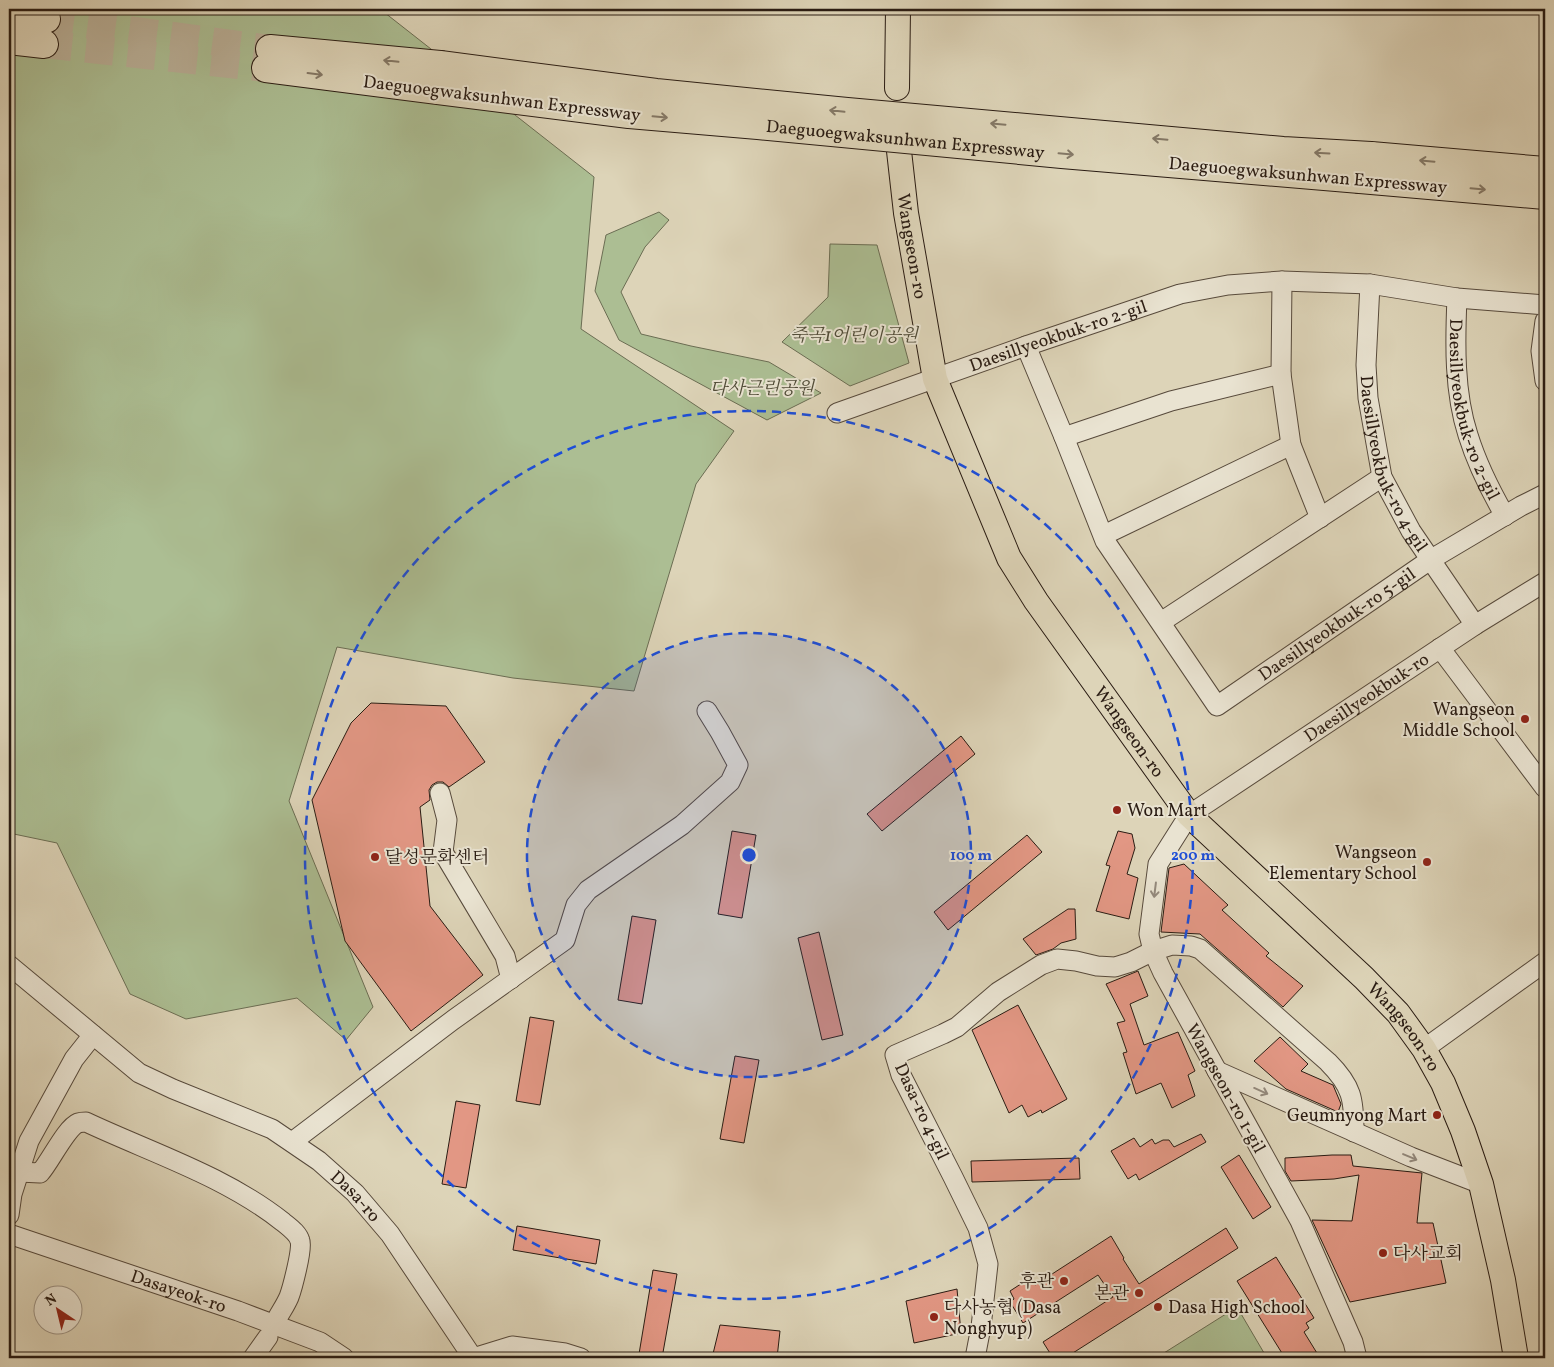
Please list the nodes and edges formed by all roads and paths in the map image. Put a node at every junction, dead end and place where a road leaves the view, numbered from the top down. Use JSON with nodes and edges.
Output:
{"nodes":[{"id":1,"x":898,"y":9,"type":"edge"},
{"id":2,"x":9,"y":13,"type":"edge"},
{"id":3,"x":9,"y":40,"type":"edge"},
{"id":4,"x":268,"y":59,"type":"tunnel mouth"},
{"id":5,"x":897,"y":88,"type":"joint"},
{"id":6,"x":898,"y":126,"type":"joint"},
{"id":7,"x":1365,"y":168,"type":"junction"},
{"id":8,"x":1545,"y":171,"type":"edge"},
{"id":9,"x":1545,"y":195,"type":"edge"},
{"id":10,"x":1282,"y":281,"type":"junction"},
{"id":11,"x":1370,"y":284,"type":"junction"},
{"id":12,"x":1457,"y":298,"type":"junction"},
{"id":13,"x":1545,"y":305,"type":"edge"},
{"id":14,"x":1545,"y":321,"type":"edge"},
{"id":15,"x":1026,"y":346,"type":"junction"},
{"id":16,"x":1281,"y":374,"type":"junction"},
{"id":17,"x":935,"y":379,"type":"junction"},
{"id":18,"x":1545,"y":381,"type":"edge"},
{"id":19,"x":838,"y":413,"type":"dead end"},
{"id":20,"x":1064,"y":437,"type":"junction"},
{"id":21,"x":1291,"y":445,"type":"junction"},
{"id":22,"x":1382,"y":477,"type":"junction"},
{"id":23,"x":1545,"y":494,"type":"edge"},
{"id":24,"x":1505,"y":516,"type":"junction"},
{"id":25,"x":1320,"y":518,"type":"junction"},
{"id":26,"x":1104,"y":535,"type":"junction"},
{"id":27,"x":1430,"y":560,"type":"junction"},
{"id":28,"x":1545,"y":582,"type":"edge"},
{"id":29,"x":1161,"y":622,"type":"junction"},
{"id":30,"x":1475,"y":624,"type":"junction"},
{"id":31,"x":1440,"y":648,"type":"junction"},
{"id":32,"x":707,"y":711,"type":"dead end"},
{"id":33,"x":1545,"y":788,"type":"edge"},
{"id":34,"x":440,"y":793,"type":"dead end"},
{"id":35,"x":1189,"y":815,"type":"junction"},
{"id":36,"x":1153,"y":951,"type":"junction"},
{"id":37,"x":1545,"y":962,"type":"edge"},
{"id":38,"x":9,"y":965,"type":"edge"},
{"id":39,"x":511,"y":979,"type":"junction"},
{"id":40,"x":93,"y":1035,"type":"junction"},
{"id":41,"x":1424,"y":1050,"type":"junction"},
{"id":42,"x":1217,"y":1071,"type":"junction"},
{"id":43,"x":1354,"y":1132,"type":"junction"},
{"id":44,"x":292,"y":1142,"type":"junction"},
{"id":45,"x":19,"y":1172,"type":"junction"},
{"id":46,"x":1481,"y":1184,"type":"junction"},
{"id":47,"x":9,"y":1215,"type":"edge"},
{"id":48,"x":9,"y":1234,"type":"edge"},
{"id":49,"x":278,"y":1317,"type":"dead end"},
{"id":50,"x":268,"y":1336,"type":"dead end"},
{"id":51,"x":253,"y":1358,"type":"edge"},
{"id":52,"x":344,"y":1358,"type":"edge"},
{"id":53,"x":473,"y":1358,"type":"edge"},
{"id":54,"x":581,"y":1358,"type":"edge"},
{"id":55,"x":975,"y":1358,"type":"edge"},
{"id":56,"x":1357,"y":1358,"type":"edge"},
{"id":57,"x":1516,"y":1358,"type":"edge"}],
"edges":[{"from":1,"to":5,"type":"main road"},
{"from":2,"to":3,"type":"highway"},
{"from":4,"to":7,"type":"highway","name":"Daeguoegwaksunhwan Expressway","bridge":true},
{"from":5,"to":6,"type":"street","name":"Wangseon-ro"},
{"from":6,"to":17,"type":"main road","name":"Wangseon-ro"},
{"from":8,"to":7,"type":"highway","name":"Daeguoegwaksunhwan Expressway","one_way":true},
{"from":7,"to":9,"type":"highway","name":"Daeguoegwaksunhwan Expressway","one_way":true},
{"from":10,"to":11,"type":"street","name":"Daesillyeokbuk-ro 2-gil"},
{"from":10,"to":15,"type":"street","name":"Daesillyeokbuk-ro 2-gil"},
{"from":10,"to":16,"type":"street"},
{"from":11,"to":12,"type":"street","name":"Daesillyeokbuk-ro 2-gil"},
{"from":11,"to":22,"type":"street","name":"Daesillyeokbuk-ro 4-gil"},
{"from":12,"to":13,"type":"street","name":"Daesillyeokbuk-ro 2-gil"},
{"from":12,"to":24,"type":"street","name":"Daesillyeokbuk-ro 2-gil"},
{"from":14,"to":18,"type":"street"},
{"from":15,"to":17,"type":"street","name":"Daesillyeokbuk-ro 2-gil"},
{"from":15,"to":20,"type":"street","name":"Daesillyeokbuk-ro 5-gil"},
{"from":16,"to":20,"type":"street"},
{"from":16,"to":21,"type":"street"},
{"from":17,"to":19,"type":"street","name":"Daesillyeokbuk-ro 2-gil"},
{"from":17,"to":35,"type":"main road","name":"Wangseon-ro"},
{"from":20,"to":26,"type":"street","name":"Daesillyeokbuk-ro 5-gil"},
{"from":21,"to":25,"type":"street"},
{"from":21,"to":26,"type":"street"},
{"from":22,"to":25,"type":"street"},
{"from":22,"to":27,"type":"street","name":"Daesillyeokbuk-ro 4-gil"},
{"from":23,"to":24,"type":"street","name":"Daesillyeokbuk-ro 5-gil"},
{"from":24,"to":27,"type":"street","name":"Daesillyeokbuk-ro 5-gil"},
{"from":25,"to":29,"type":"street"},
{"from":26,"to":29,"type":"street","name":"Daesillyeokbuk-ro 5-gil"},
{"from":27,"to":29,"type":"street","name":"Daesillyeokbuk-ro 5-gil"},
{"from":27,"to":30,"type":"street","name":"Daesillyeokbuk-ro 4-gil"},
{"from":28,"to":30,"type":"street","name":"Daesillyeokbuk-ro"},
{"from":30,"to":31,"type":"street","name":"Daesillyeokbuk-ro"},
{"from":31,"to":33,"type":"street"},
{"from":31,"to":35,"type":"street","name":"Daesillyeokbuk-ro"},
{"from":32,"to":39,"type":"street"},
{"from":34,"to":39,"type":"street"},
{"from":35,"to":36,"type":"street","name":"Wangseon-ro 1-gil","one_way":true},
{"from":35,"to":41,"type":"main road","name":"Wangseon-ro"},
{"from":36,"to":42,"type":"street","name":"Wangseon-ro 1-gil"},
{"from":36,"to":43,"type":"street"},
{"from":36,"to":55,"type":"street","name":"Dasa-ro 4-gil"},
{"from":37,"to":41,"type":"street"},
{"from":38,"to":40,"type":"street","name":"Dasa-ro"},
{"from":39,"to":44,"type":"street"},
{"from":40,"to":44,"type":"street","name":"Dasa-ro"},
{"from":40,"to":45,"type":"street"},
{"from":41,"to":46,"type":"main road","name":"Wangseon-ro"},
{"from":42,"to":43,"type":"street","one_way":true},
{"from":42,"to":56,"type":"street","name":"Wangseon-ro 1-gil"},
{"from":43,"to":46,"type":"street","one_way":true},
{"from":44,"to":53,"type":"street","name":"Dasa-ro"},
{"from":45,"to":47,"type":"street"},
{"from":45,"to":49,"type":"street"},
{"from":46,"to":57,"type":"main road","name":"Wangseon-ro"},
{"from":48,"to":52,"type":"street","name":"Dasayeok-ro"},
{"from":50,"to":51,"type":"street"},
{"from":53,"to":54,"type":"street","name":"Dasa-ro"}]}
